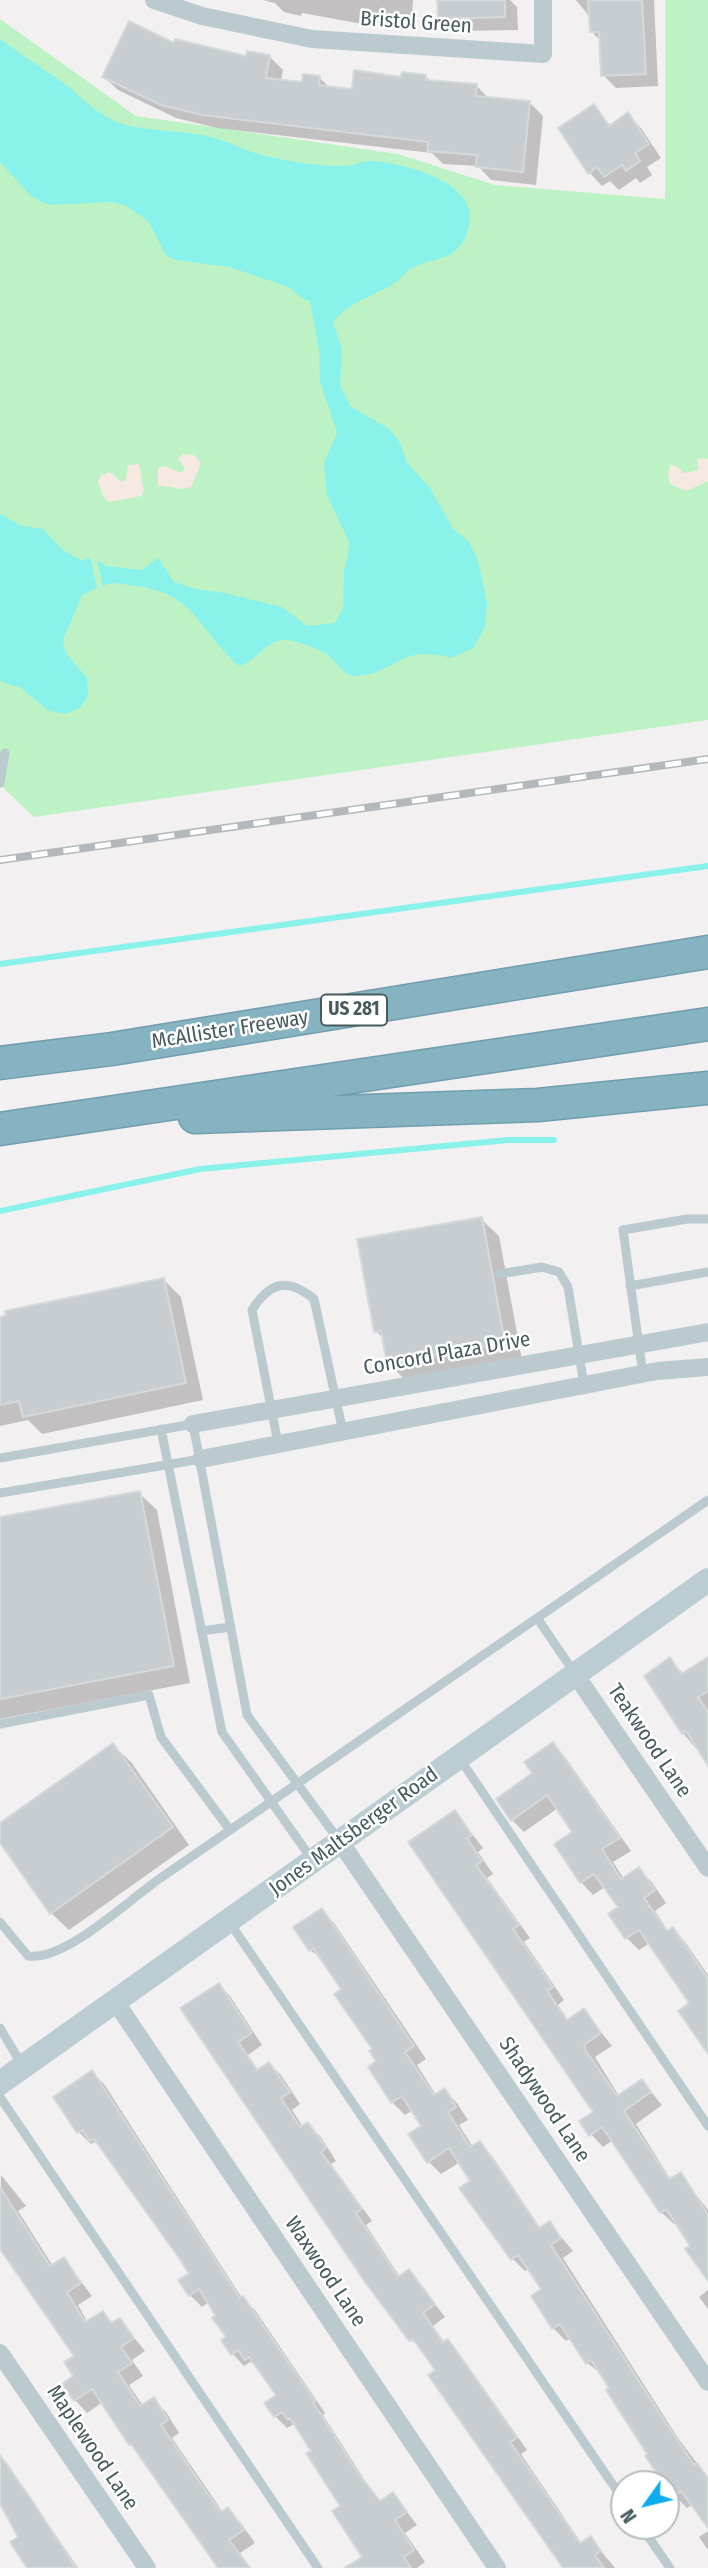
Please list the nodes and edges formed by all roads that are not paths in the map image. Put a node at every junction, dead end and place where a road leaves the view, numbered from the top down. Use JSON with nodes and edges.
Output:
{"nodes":[{"id":1,"x":154,"y":0,"type":"edge"},
{"id":2,"x":543,"y":0,"type":"edge"},
{"id":3,"x":5,"y":753,"type":"dead end"},
{"id":4,"x":0,"y":783,"type":"edge"},
{"id":5,"x":708,"y":952,"type":"edge"},
{"id":6,"x":708,"y":1024,"type":"edge"},
{"id":7,"x":0,"y":1063,"type":"edge"},
{"id":8,"x":708,"y":1088,"type":"edge"},
{"id":9,"x":47,"y":1122,"type":"junction"},
{"id":10,"x":0,"y":1129,"type":"edge"},
{"id":11,"x":708,"y":1219,"type":"edge"},
{"id":12,"x":708,"y":1272,"type":"edge"},
{"id":13,"x":500,"y":1274,"type":"dead end"},
{"id":14,"x":630,"y":1286,"type":"junction"},
{"id":15,"x":708,"y":1332,"type":"edge"},
{"id":16,"x":637,"y":1343,"type":"junction"},
{"id":17,"x":579,"y":1353,"type":"junction"},
{"id":18,"x":708,"y":1367,"type":"edge"},
{"id":19,"x":643,"y":1375,"type":"junction"},
{"id":20,"x":584,"y":1387,"type":"junction"},
{"id":21,"x":336,"y":1398,"type":"junction"},
{"id":22,"x":273,"y":1409,"type":"junction"},
{"id":23,"x":193,"y":1424,"type":"junction"},
{"id":24,"x":161,"y":1429,"type":"junction"},
{"id":25,"x":343,"y":1432,"type":"junction"},
{"id":26,"x":278,"y":1443,"type":"junction"},
{"id":27,"x":0,"y":1458,"type":"edge"},
{"id":28,"x":201,"y":1459,"type":"junction"},
{"id":29,"x":170,"y":1465,"type":"junction"},
{"id":30,"x":0,"y":1493,"type":"edge"},
{"id":31,"x":708,"y":1500,"type":"edge"},
{"id":32,"x":708,"y":1580,"type":"edge"},
{"id":33,"x":537,"y":1618,"type":"junction"},
{"id":34,"x":231,"y":1627,"type":"junction"},
{"id":35,"x":201,"y":1631,"type":"junction"},
{"id":36,"x":576,"y":1674,"type":"junction"},
{"id":37,"x":0,"y":1724,"type":"edge"},
{"id":38,"x":458,"y":1756,"type":"junction"},
{"id":39,"x":296,"y":1784,"type":"junction"},
{"id":40,"x":271,"y":1801,"type":"junction"},
{"id":41,"x":230,"y":1830,"type":"junction"},
{"id":42,"x":341,"y":1843,"type":"junction"},
{"id":43,"x":314,"y":1862,"type":"junction"},
{"id":44,"x":708,"y":1868,"type":"edge"},
{"id":45,"x":0,"y":1922,"type":"edge"},
{"id":46,"x":229,"y":1922,"type":"junction"},
{"id":47,"x":115,"y":2001,"type":"junction"},
{"id":48,"x":0,"y":2028,"type":"edge"},
{"id":49,"x":23,"y":2067,"type":"junction"},
{"id":50,"x":0,"y":2083,"type":"edge"},
{"id":51,"x":0,"y":2097,"type":"edge"},
{"id":52,"x":708,"y":2126,"type":"edge"},
{"id":53,"x":0,"y":2353,"type":"edge"},
{"id":54,"x":708,"y":2382,"type":"edge"},
{"id":55,"x":610,"y":2480,"type":"edge"},
{"id":56,"x":651,"y":2540,"type":"edge"},
{"id":57,"x":147,"y":2568,"type":"edge"},
{"id":58,"x":318,"y":2568,"type":"edge"},
{"id":59,"x":497,"y":2568,"type":"edge"},
{"id":60,"x":670,"y":2568,"type":"edge"}],
"edges":[{"from":1,"to":2,"type":"street","name":"Bristol Green"},
{"from":3,"to":4,"type":"lane"},
{"from":5,"to":7,"type":"highway","name":"McAllister Freeway","number":"US 281"},
{"from":6,"to":9,"type":"highway"},
{"from":8,"to":9,"type":"highway"},
{"from":9,"to":10,"type":"highway"},
{"from":11,"to":14,"type":"lane"},
{"from":12,"to":14,"type":"lane"},
{"from":13,"to":17,"type":"lane"},
{"from":14,"to":16,"type":"lane"},
{"from":15,"to":16,"type":"street","name":"Concord Plaza Drive"},
{"from":16,"to":17,"type":"street","name":"Concord Plaza Drive"},
{"from":16,"to":19,"type":"lane"},
{"from":17,"to":20,"type":"lane"},
{"from":17,"to":21,"type":"street","name":"Concord Plaza Drive"},
{"from":18,"to":19,"type":"street"},
{"from":19,"to":20,"type":"street"},
{"from":20,"to":25,"type":"street"},
{"from":21,"to":22,"type":"street","name":"Concord Plaza Drive"},
{"from":21,"to":22,"type":"lane"},
{"from":21,"to":25,"type":"lane"},
{"from":22,"to":23,"type":"street","name":"Concord Plaza Drive"},
{"from":22,"to":26,"type":"lane"},
{"from":23,"to":24,"type":"lane"},
{"from":23,"to":28,"type":"lane"},
{"from":24,"to":27,"type":"lane"},
{"from":24,"to":29,"type":"lane"},
{"from":25,"to":26,"type":"street"},
{"from":26,"to":28,"type":"street"},
{"from":28,"to":29,"type":"lane"},
{"from":28,"to":34,"type":"lane"},
{"from":29,"to":30,"type":"lane"},
{"from":29,"to":35,"type":"lane"},
{"from":31,"to":33,"type":"lane"},
{"from":32,"to":36,"type":"main road","name":"Jones Maltsberger Road"},
{"from":33,"to":36,"type":"lane"},
{"from":33,"to":39,"type":"lane"},
{"from":34,"to":35,"type":"lane"},
{"from":34,"to":39,"type":"lane"},
{"from":35,"to":40,"type":"lane"},
{"from":36,"to":38,"type":"main road","name":"Jones Maltsberger Road"},
{"from":36,"to":44,"type":"street","name":"Teakwood Lane"},
{"from":37,"to":41,"type":"lane"},
{"from":38,"to":42,"type":"main road","name":"Jones Maltsberger Road"},
{"from":38,"to":52,"type":"lane"},
{"from":39,"to":40,"type":"lane"},
{"from":39,"to":42,"type":"lane"},
{"from":40,"to":41,"type":"lane"},
{"from":40,"to":43,"type":"lane"},
{"from":41,"to":45,"type":"lane"},
{"from":42,"to":43,"type":"main road","name":"Jones Maltsberger Road"},
{"from":42,"to":54,"type":"street","name":"Shadywood Lane"},
{"from":43,"to":46,"type":"main road","name":"Jones Maltsberger Road"},
{"from":46,"to":47,"type":"main road","name":"Jones Maltsberger Road"},
{"from":46,"to":55,"type":"lane"},
{"from":47,"to":49,"type":"main road","name":"Jones Maltsberger Road"},
{"from":47,"to":59,"type":"street","name":"Waxwood Lane"},
{"from":48,"to":49,"type":"lane"},
{"from":49,"to":50,"type":"main road","name":"Jones Maltsberger Road"},
{"from":51,"to":58,"type":"lane"},
{"from":53,"to":57,"type":"street","name":"Maplewood Lane"},
{"from":56,"to":60,"type":"lane"}]}
